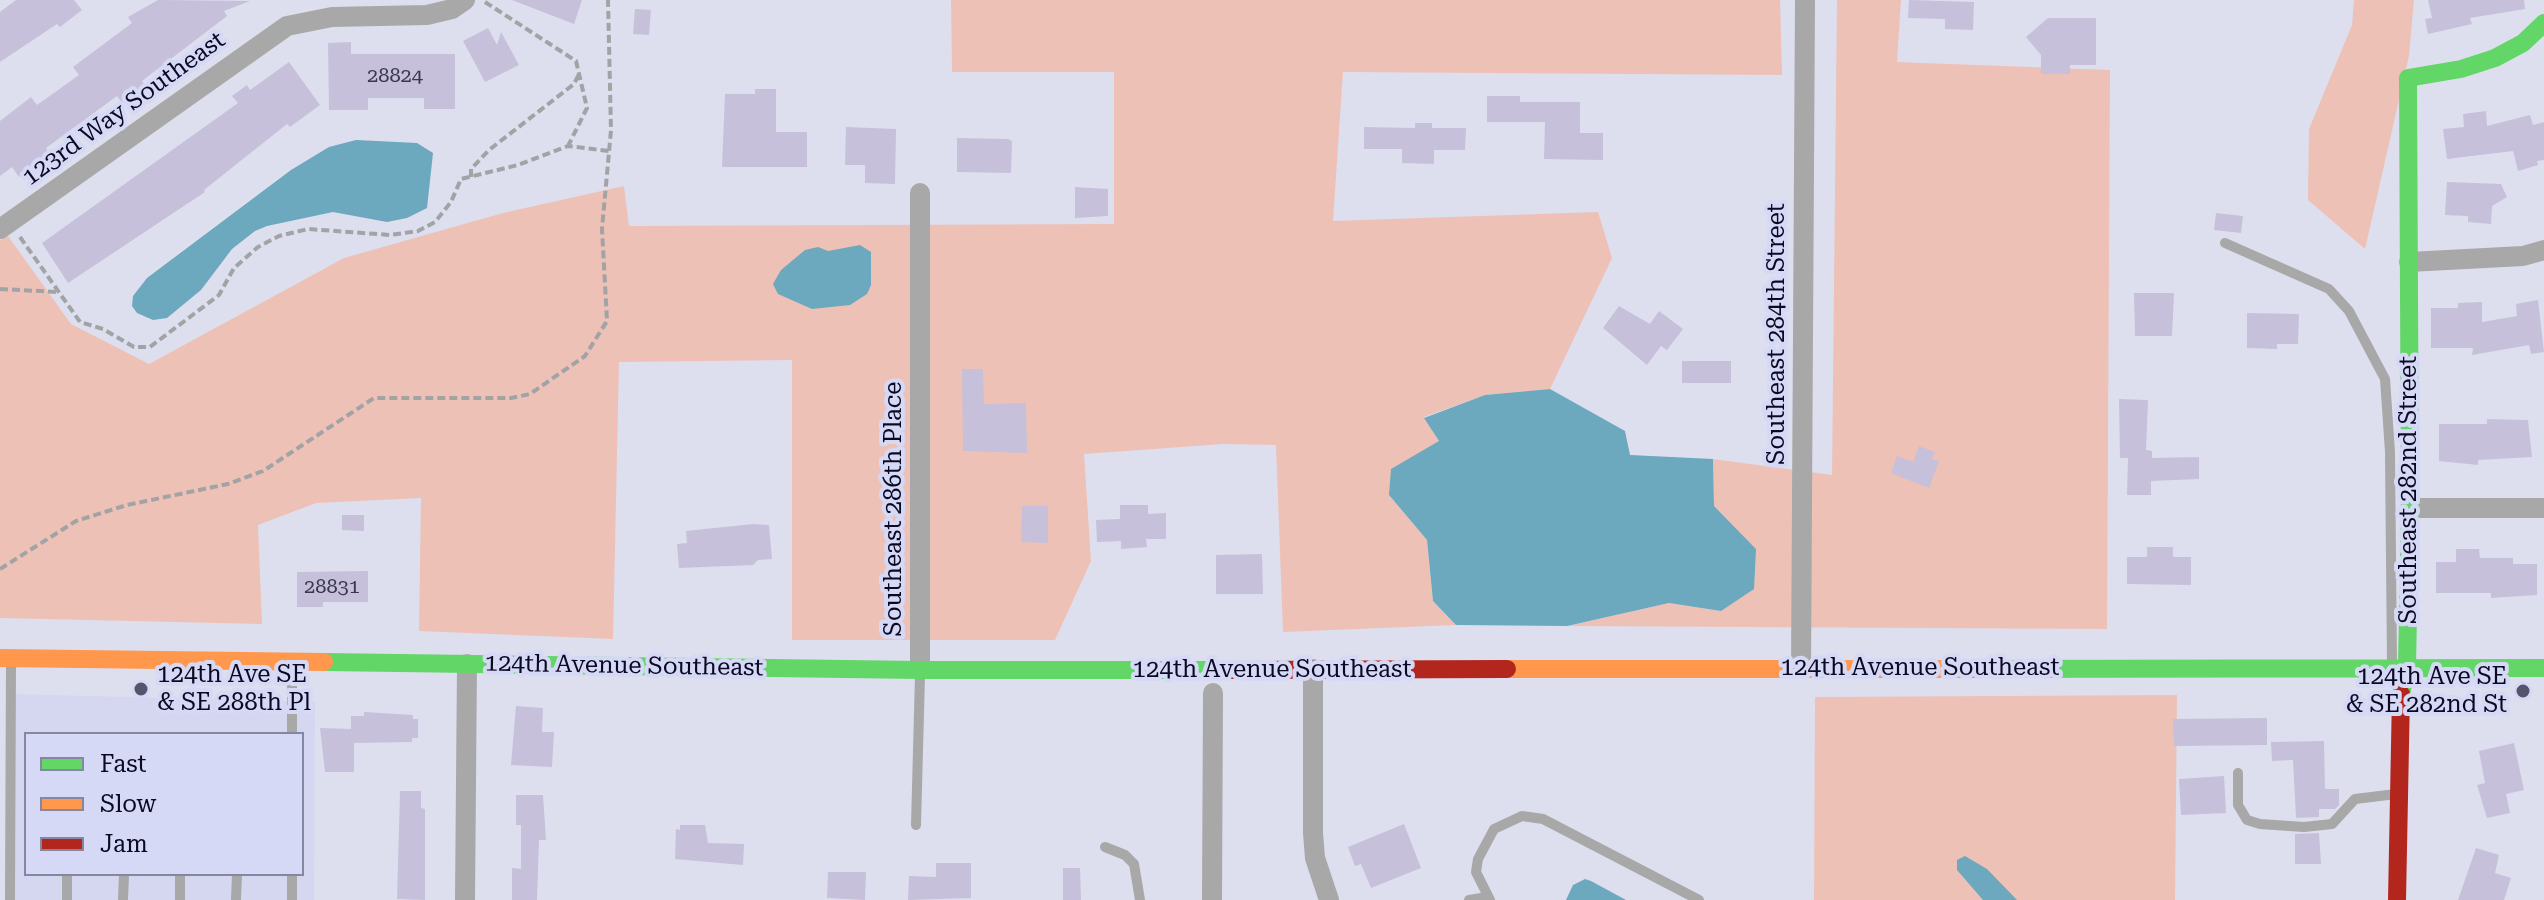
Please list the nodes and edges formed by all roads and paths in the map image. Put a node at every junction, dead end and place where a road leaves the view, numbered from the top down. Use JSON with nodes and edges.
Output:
{"nodes":[{"id":1,"x":608,"y":0,"type":"edge"},
{"id":2,"x":1805,"y":0,"type":"edge"},
{"id":3,"x":475,"y":1,"type":"edge"},
{"id":4,"x":2544,"y":23,"type":"edge"},
{"id":5,"x":580,"y":69,"type":"junction"},
{"id":6,"x":568,"y":146,"type":"junction"},
{"id":7,"x":609,"y":151,"type":"junction"},
{"id":8,"x":471,"y":177,"type":"junction"},
{"id":9,"x":920,"y":193,"type":"dead end"},
{"id":10,"x":0,"y":229,"type":"edge"},
{"id":11,"x":20,"y":237,"type":"dead end"},
{"id":12,"x":2225,"y":243,"type":"dead end"},
{"id":13,"x":2544,"y":250,"type":"edge"},
{"id":14,"x":2409,"y":262,"type":"junction"},
{"id":15,"x":0,"y":289,"type":"edge"},
{"id":16,"x":58,"y":292,"type":"junction"},
{"id":17,"x":2410,"y":508,"type":"junction"},
{"id":18,"x":2544,"y":508,"type":"edge"},
{"id":19,"x":0,"y":569,"type":"edge"},
{"id":20,"x":5,"y":658,"type":"edge"},
{"id":21,"x":292,"y":662,"type":"junction"},
{"id":22,"x":467,"y":664,"type":"junction"},
{"id":23,"x":2400,"y":666,"type":"junction"},
{"id":24,"x":2544,"y":668,"type":"edge"},
{"id":25,"x":1313,"y":669,"type":"junction"},
{"id":26,"x":1801,"y":669,"type":"junction"},
{"id":27,"x":920,"y":670,"type":"junction"},
{"id":28,"x":1213,"y":693,"type":"dead end"},
{"id":29,"x":292,"y":732,"type":"edge"},
{"id":30,"x":2238,"y":773,"type":"dead end"},
{"id":31,"x":2398,"y":794,"type":"junction"},
{"id":32,"x":916,"y":825,"type":"dead end"},
{"id":33,"x":1105,"y":847,"type":"dead end"},
{"id":34,"x":67,"y":876,"type":"edge"},
{"id":35,"x":124,"y":876,"type":"edge"},
{"id":36,"x":180,"y":876,"type":"edge"},
{"id":37,"x":237,"y":876,"type":"edge"},
{"id":38,"x":292,"y":876,"type":"edge"},
{"id":39,"x":1489,"y":898,"type":"edge"},
{"id":40,"x":10,"y":900,"type":"edge"},
{"id":41,"x":67,"y":900,"type":"edge"},
{"id":42,"x":123,"y":900,"type":"edge"},
{"id":43,"x":180,"y":900,"type":"edge"},
{"id":44,"x":236,"y":900,"type":"edge"},
{"id":45,"x":292,"y":900,"type":"edge"},
{"id":46,"x":465,"y":900,"type":"edge"},
{"id":47,"x":1140,"y":900,"type":"edge"},
{"id":48,"x":1212,"y":900,"type":"edge"},
{"id":49,"x":1329,"y":900,"type":"edge"},
{"id":50,"x":1469,"y":900,"type":"edge"},
{"id":51,"x":1699,"y":900,"type":"edge"},
{"id":52,"x":2397,"y":900,"type":"edge"}],
"edges":[{"from":1,"to":7,"type":"path"},
{"from":2,"to":26,"type":"street","name":"Southeast 284th Street"},
{"from":3,"to":5,"type":"path"},
{"from":3,"to":10,"type":"street","name":"123rd Way Southeast"},
{"from":4,"to":14,"type":"street","name":"Southeast 282nd Street"},
{"from":5,"to":6,"type":"path"},
{"from":5,"to":8,"type":"path"},
{"from":6,"to":7,"type":"path"},
{"from":6,"to":8,"type":"path"},
{"from":7,"to":19,"type":"path"},
{"from":8,"to":16,"type":"path"},
{"from":9,"to":27,"type":"street","name":"Southeast 286th Place"},
{"from":11,"to":16,"type":"path"},
{"from":12,"to":23,"type":"lane"},
{"from":13,"to":14,"type":"street"},
{"from":14,"to":17,"type":"street","name":"Southeast 282nd Street"},
{"from":15,"to":16,"type":"path"},
{"from":17,"to":18,"type":"street"},
{"from":17,"to":23,"type":"street","name":"Southeast 282nd Street"},
{"from":20,"to":21,"type":"street","name":"124th Avenue Southeast"},
{"from":20,"to":40,"type":"lane"},
{"from":21,"to":22,"type":"street","name":"124th Avenue Southeast"},
{"from":21,"to":29,"type":"lane"},
{"from":22,"to":27,"type":"street","name":"124th Avenue Southeast"},
{"from":22,"to":46,"type":"street"},
{"from":23,"to":24,"type":"street","name":"124th Avenue Southeast"},
{"from":23,"to":26,"type":"street","name":"124th Avenue Southeast"},
{"from":23,"to":31,"type":"street","name":"Southeast 282nd Street"},
{"from":25,"to":26,"type":"street","name":"124th Avenue Southeast"},
{"from":25,"to":27,"type":"street","name":"124th Avenue Southeast"},
{"from":25,"to":49,"type":"street"},
{"from":27,"to":32,"type":"lane","name":"Southeast 286th Place"},
{"from":28,"to":48,"type":"street"},
{"from":30,"to":31,"type":"lane"},
{"from":31,"to":52,"type":"street","name":"Southeast 282nd Street"},
{"from":33,"to":47,"type":"lane"},
{"from":34,"to":41,"type":"lane"},
{"from":35,"to":42,"type":"lane"},
{"from":36,"to":43,"type":"lane"},
{"from":37,"to":44,"type":"lane"},
{"from":38,"to":45,"type":"lane"},
{"from":39,"to":50,"type":"lane"},
{"from":39,"to":51,"type":"lane"}]}
